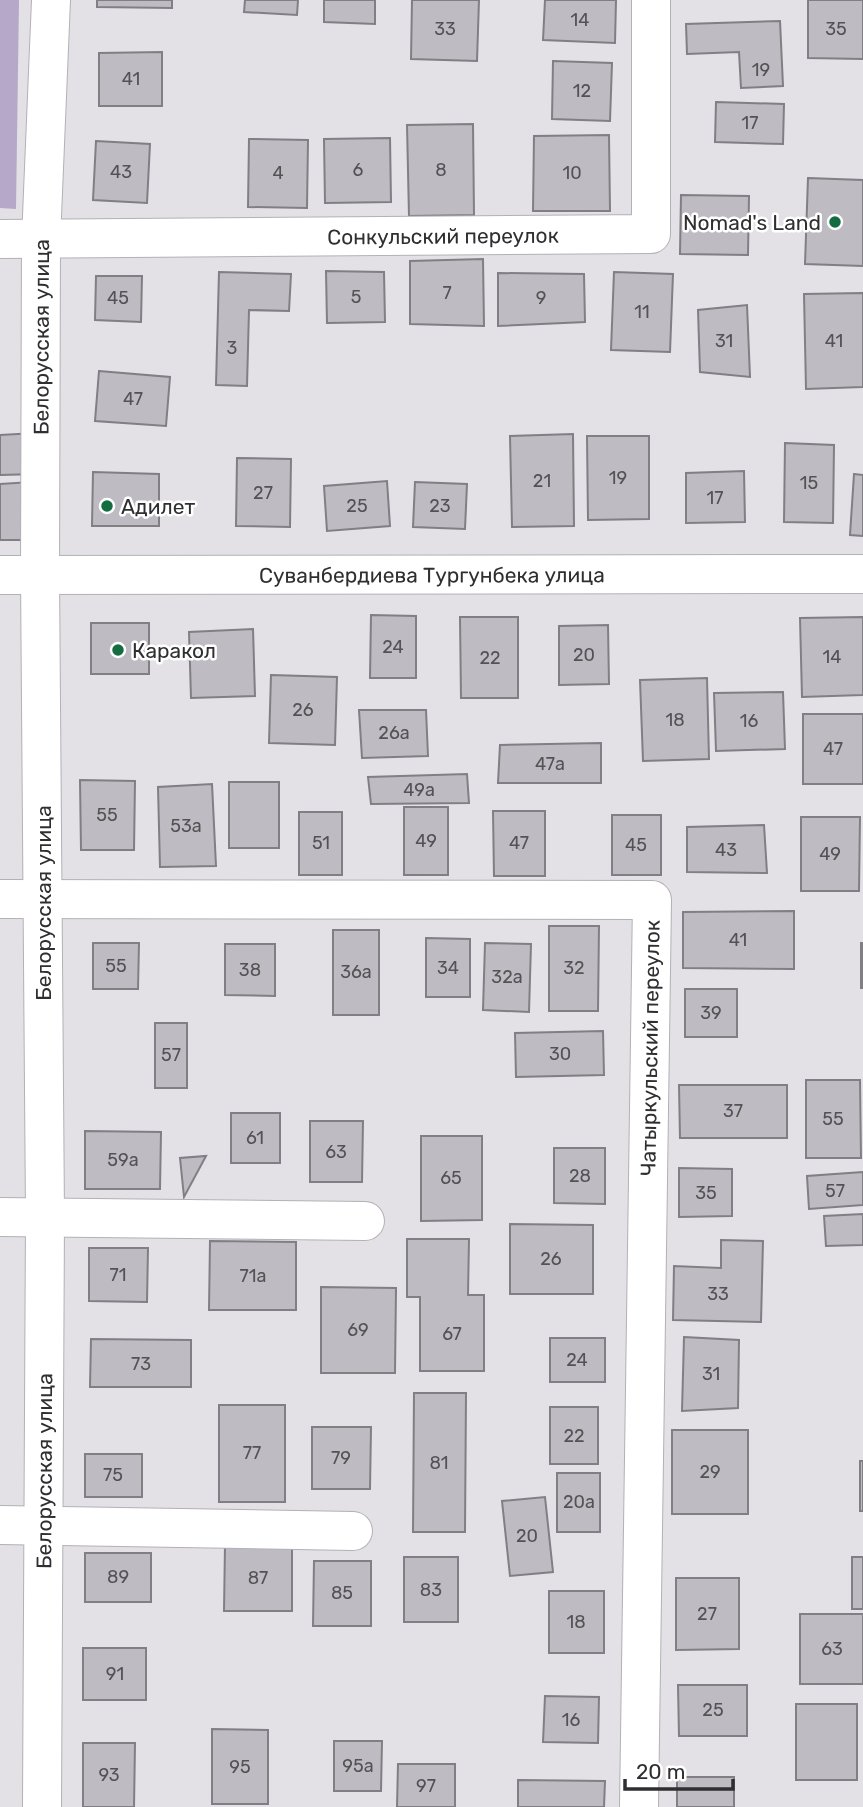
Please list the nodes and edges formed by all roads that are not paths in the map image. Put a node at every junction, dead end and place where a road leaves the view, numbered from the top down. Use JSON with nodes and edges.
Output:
{"nodes":[{"id":1,"x":51,"y":0,"type":"edge"},
{"id":2,"x":651,"y":0,"type":"edge"},
{"id":3,"x":0,"y":239,"type":"edge"},
{"id":4,"x":41,"y":240,"type":"junction"},
{"id":5,"x":40,"y":574,"type":"junction"},
{"id":6,"x":863,"y":574,"type":"edge"},
{"id":7,"x":0,"y":575,"type":"edge"},
{"id":8,"x":0,"y":899,"type":"edge"},
{"id":9,"x":43,"y":899,"type":"junction"},
{"id":10,"x":0,"y":1217,"type":"edge"},
{"id":11,"x":45,"y":1217,"type":"junction"},
{"id":12,"x":365,"y":1221,"type":"dead end"},
{"id":13,"x":0,"y":1525,"type":"edge"},
{"id":14,"x":43,"y":1525,"type":"junction"},
{"id":15,"x":353,"y":1531,"type":"dead end"},
{"id":16,"x":42,"y":1807,"type":"edge"},
{"id":17,"x":639,"y":1807,"type":"edge"}],
"edges":[{"from":1,"to":4,"type":"street","name":"Белорусская улица"},
{"from":2,"to":4,"type":"street","name":"Сонкульский переулок"},
{"from":3,"to":4,"type":"street","name":"Сонкульский переулок"},
{"from":4,"to":5,"type":"street","name":"Белорусская улица"},
{"from":5,"to":6,"type":"street","name":"Суванбердиева Тургунбека улица"},
{"from":5,"to":7,"type":"street","name":"Суванбердиева Тургунбека улица"},
{"from":5,"to":9,"type":"street","name":"Белорусская улица"},
{"from":8,"to":9,"type":"street","name":"Чатыркульский переулок"},
{"from":9,"to":11,"type":"street","name":"Белорусская улица"},
{"from":9,"to":17,"type":"street","name":"Чатыркульский переулок"},
{"from":10,"to":11,"type":"street"},
{"from":11,"to":12,"type":"street"},
{"from":11,"to":14,"type":"street","name":"Белорусская улица"},
{"from":13,"to":14,"type":"street"},
{"from":14,"to":15,"type":"street"},
{"from":14,"to":16,"type":"street","name":"Белорусская улица"}]}
